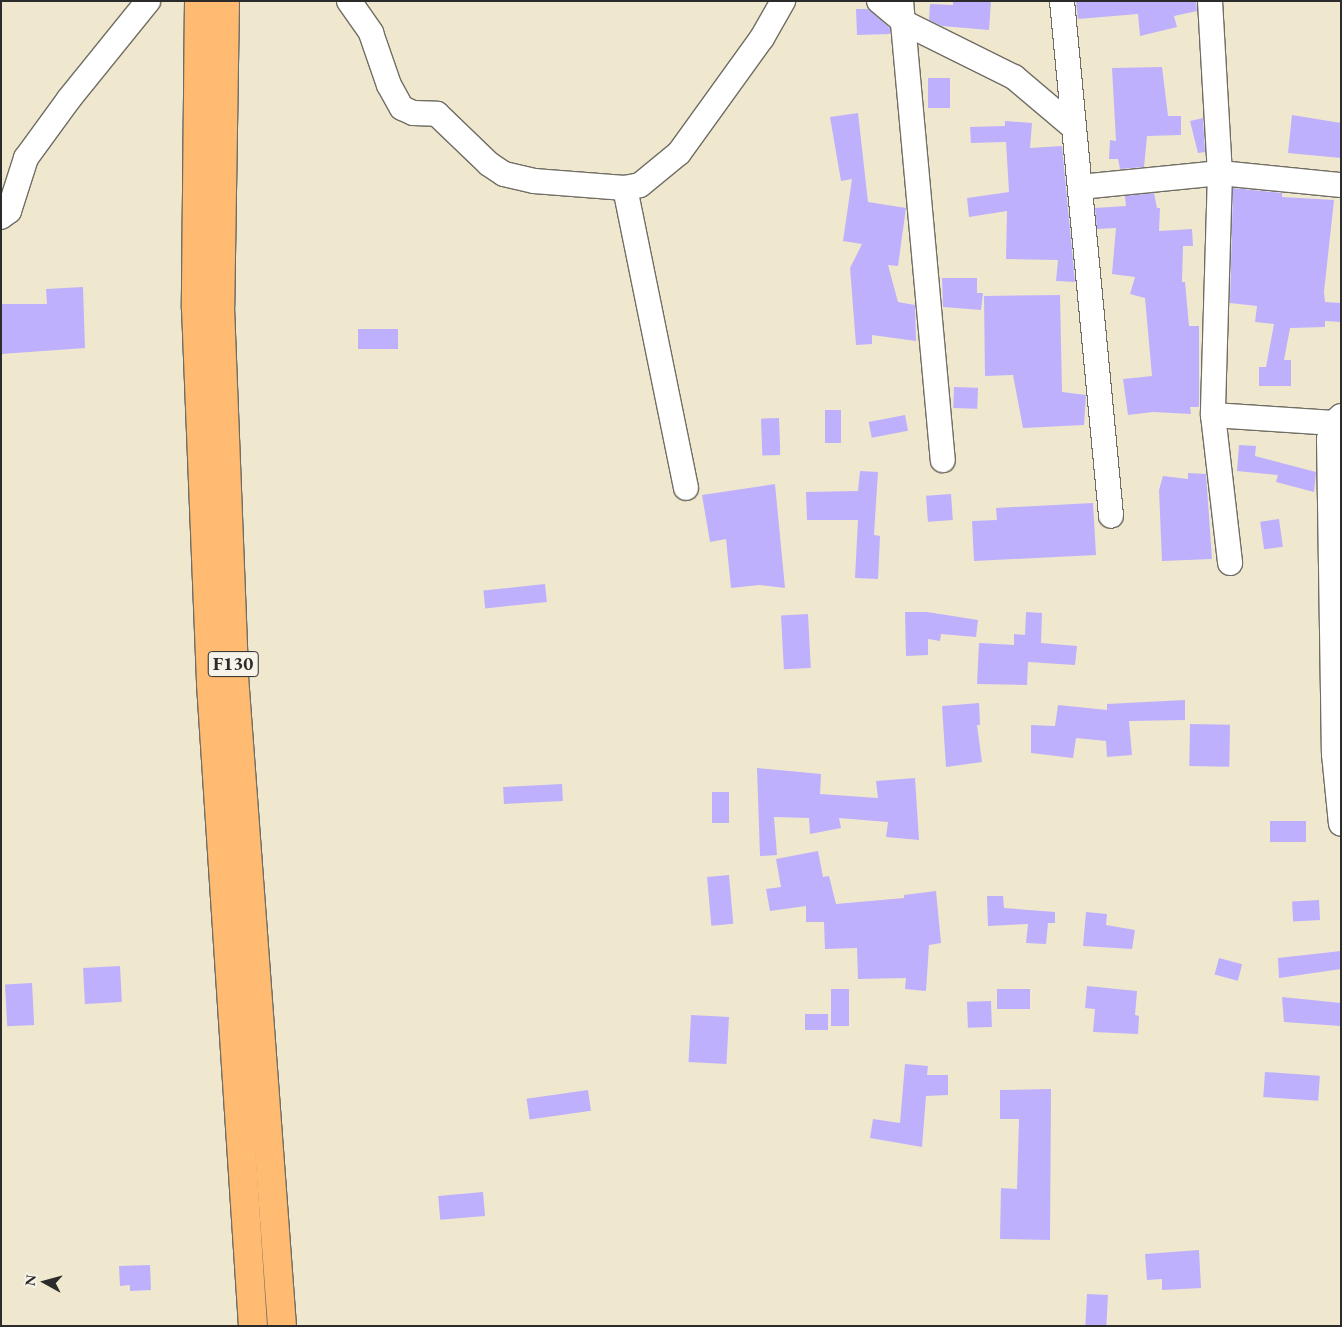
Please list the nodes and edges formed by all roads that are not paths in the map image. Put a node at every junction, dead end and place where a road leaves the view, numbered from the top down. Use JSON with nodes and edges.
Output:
{"nodes":[{"id":1,"x":148,"y":1,"type":"edge"},
{"id":2,"x":199,"y":1,"type":"edge"},
{"id":3,"x":225,"y":1,"type":"edge"},
{"id":4,"x":350,"y":1,"type":"edge"},
{"id":5,"x":783,"y":1,"type":"edge"},
{"id":6,"x":879,"y":1,"type":"edge"},
{"id":7,"x":1062,"y":1,"type":"edge"},
{"id":8,"x":1210,"y":1,"type":"edge"},
{"id":9,"x":903,"y":12,"type":"edge"},
{"id":10,"x":1072,"y":126,"type":"junction"},
{"id":11,"x":1220,"y":173,"type":"junction"},
{"id":12,"x":1341,"y":185,"type":"edge"},
{"id":13,"x":1080,"y":187,"type":"junction"},
{"id":14,"x":625,"y":188,"type":"junction"},
{"id":15,"x":1,"y":217,"type":"edge"},
{"id":16,"x":1213,"y":415,"type":"junction"},
{"id":17,"x":1337,"y":420,"type":"edge"},
{"id":18,"x":943,"y":460,"type":"dead end"},
{"id":19,"x":686,"y":488,"type":"dead end"},
{"id":20,"x":1111,"y":516,"type":"dead end"},
{"id":21,"x":1230,"y":562,"type":"dead end"},
{"id":22,"x":1341,"y":824,"type":"edge"},
{"id":23,"x":254,"y":1326,"type":"edge"},
{"id":24,"x":282,"y":1326,"type":"edge"}],
"edges":[{"from":1,"to":15,"type":"street"},
{"from":2,"to":23,"type":"main road","number":"F130"},
{"from":3,"to":24,"type":"main road","number":"F130"},
{"from":4,"to":14,"type":"street"},
{"from":5,"to":14,"type":"street"},
{"from":6,"to":9,"type":"street"},
{"from":7,"to":10,"type":"street"},
{"from":8,"to":11,"type":"street"},
{"from":9,"to":10,"type":"street"},
{"from":9,"to":18,"type":"street"},
{"from":10,"to":13,"type":"street"},
{"from":11,"to":12,"type":"street"},
{"from":11,"to":13,"type":"street"},
{"from":11,"to":16,"type":"street"},
{"from":13,"to":20,"type":"street"},
{"from":14,"to":19,"type":"street"},
{"from":16,"to":17,"type":"street"},
{"from":16,"to":21,"type":"street"},
{"from":17,"to":22,"type":"street"}]}
